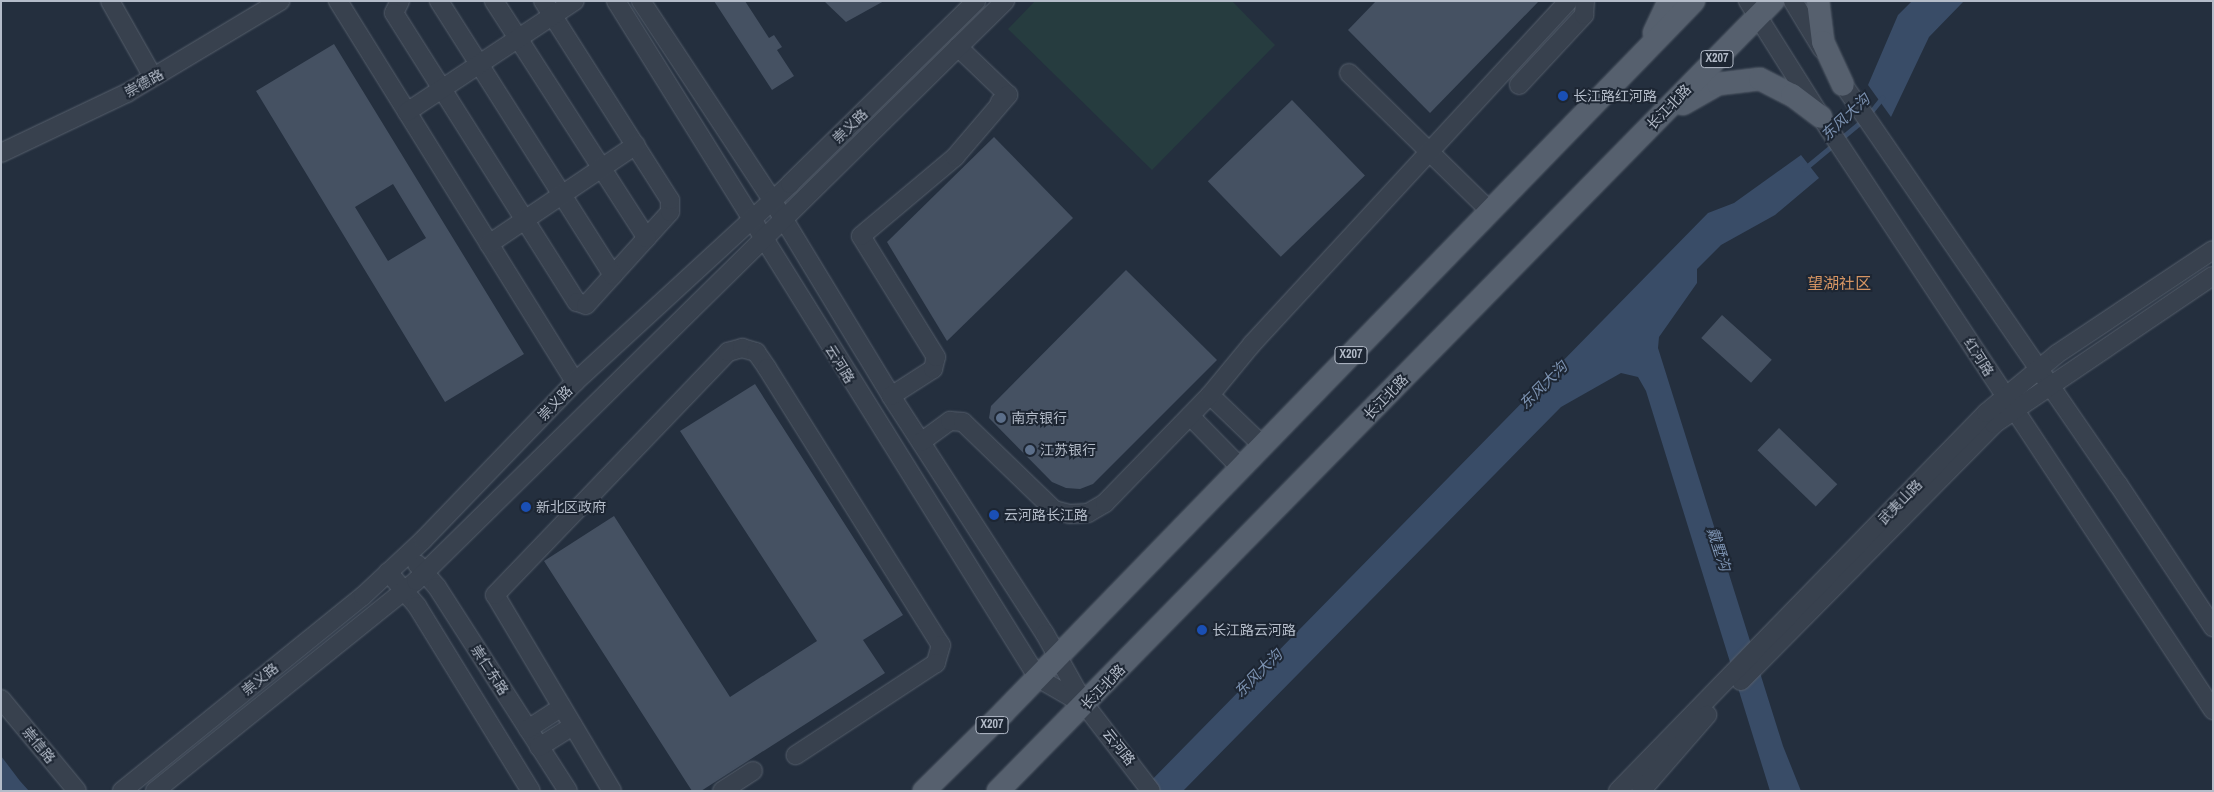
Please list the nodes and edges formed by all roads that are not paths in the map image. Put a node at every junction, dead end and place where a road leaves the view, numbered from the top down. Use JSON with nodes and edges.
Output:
{"nodes":[{"id":1,"x":110,"y":1,"type":"edge"},
{"id":2,"x":280,"y":1,"type":"edge"},
{"id":3,"x":338,"y":1,"type":"edge"},
{"id":4,"x":400,"y":1,"type":"edge"},
{"id":5,"x":439,"y":1,"type":"edge"},
{"id":6,"x":494,"y":1,"type":"edge"},
{"id":7,"x":574,"y":1,"type":"edge"},
{"id":8,"x":616,"y":1,"type":"edge"},
{"id":9,"x":641,"y":1,"type":"edge"},
{"id":10,"x":976,"y":1,"type":"edge"},
{"id":11,"x":1005,"y":1,"type":"edge"},
{"id":12,"x":1569,"y":1,"type":"edge"},
{"id":13,"x":1585,"y":1,"type":"edge"},
{"id":14,"x":1669,"y":1,"type":"edge"},
{"id":15,"x":1694,"y":1,"type":"edge"},
{"id":16,"x":1792,"y":1,"type":"edge"},
{"id":17,"x":1818,"y":1,"type":"edge"},
{"id":18,"x":1760,"y":6,"type":"edge"},
{"id":19,"x":547,"y":8,"type":"edge"},
{"id":20,"x":518,"y":38,"type":"junction"},
{"id":21,"x":958,"y":47,"type":"junction"},
{"id":22,"x":1643,"y":54,"type":"junction"},
{"id":23,"x":479,"y":64,"type":"junction"},
{"id":24,"x":1348,"y":73,"type":"dead end"},
{"id":25,"x":154,"y":77,"type":"junction"},
{"id":26,"x":1519,"y":85,"type":"dead end"},
{"id":27,"x":1843,"y":85,"type":"junction"},
{"id":28,"x":442,"y":89,"type":"junction"},
{"id":29,"x":1008,"y":96,"type":"junction"},
{"id":30,"x":407,"y":112,"type":"junction"},
{"id":31,"x":1660,"y":116,"type":"junction"},
{"id":32,"x":1821,"y":117,"type":"junction"},
{"id":33,"x":636,"y":146,"type":"junction"},
{"id":34,"x":1,"y":153,"type":"edge"},
{"id":35,"x":1430,"y":153,"type":"junction"},
{"id":36,"x":602,"y":168,"type":"junction"},
{"id":37,"x":562,"y":195,"type":"junction"},
{"id":38,"x":772,"y":200,"type":"junction"},
{"id":39,"x":877,"y":210,"type":"dead end"},
{"id":40,"x":1490,"y":211,"type":"junction"},
{"id":41,"x":752,"y":218,"type":"junction"},
{"id":42,"x":526,"y":220,"type":"junction"},
{"id":43,"x":783,"y":220,"type":"junction"},
{"id":44,"x":647,"y":238,"type":"junction"},
{"id":45,"x":764,"y":238,"type":"junction"},
{"id":46,"x":489,"y":244,"type":"junction"},
{"id":47,"x":2213,"y":250,"type":"edge"},
{"id":48,"x":613,"y":275,"type":"junction"},
{"id":49,"x":2213,"y":276,"type":"edge"},
{"id":50,"x":2039,"y":369,"type":"junction"},
{"id":51,"x":575,"y":382,"type":"junction"},
{"id":52,"x":2050,"y":385,"type":"junction"},
{"id":53,"x":1210,"y":395,"type":"junction"},
{"id":54,"x":891,"y":396,"type":"junction"},
{"id":55,"x":2010,"y":404,"type":"junction"},
{"id":56,"x":1190,"y":416,"type":"junction"},
{"id":57,"x":921,"y":442,"type":"junction"},
{"id":58,"x":1263,"y":446,"type":"junction"},
{"id":59,"x":1242,"y":468,"type":"junction"},
{"id":60,"x":408,"y":553,"type":"junction"},
{"id":61,"x":388,"y":572,"type":"junction"},
{"id":62,"x":424,"y":573,"type":"junction"},
{"id":63,"x":404,"y":591,"type":"junction"},
{"id":64,"x":2213,"y":627,"type":"edge"},
{"id":65,"x":1058,"y":657,"type":"junction"},
{"id":66,"x":1038,"y":678,"type":"junction"},
{"id":67,"x":1727,"y":686,"type":"junction"},
{"id":68,"x":1,"y":699,"type":"edge"},
{"id":69,"x":1085,"y":705,"type":"junction"},
{"id":70,"x":562,"y":707,"type":"junction"},
{"id":71,"x":2213,"y":710,"type":"edge"},
{"id":72,"x":573,"y":726,"type":"junction"},
{"id":73,"x":528,"y":729,"type":"junction"},
{"id":74,"x":539,"y":746,"type":"junction"},
{"id":75,"x":796,"y":755,"type":"dead end"},
{"id":76,"x":753,"y":771,"type":"dead end"},
{"id":77,"x":77,"y":791,"type":"edge"},
{"id":78,"x":122,"y":791,"type":"edge"},
{"id":79,"x":155,"y":791,"type":"edge"},
{"id":80,"x":531,"y":791,"type":"edge"},
{"id":81,"x":568,"y":791,"type":"edge"},
{"id":82,"x":612,"y":791,"type":"edge"},
{"id":83,"x":722,"y":791,"type":"edge"},
{"id":84,"x":924,"y":791,"type":"edge"},
{"id":85,"x":998,"y":791,"type":"edge"},
{"id":86,"x":1151,"y":791,"type":"edge"},
{"id":87,"x":1618,"y":791,"type":"edge"},
{"id":88,"x":1641,"y":791,"type":"edge"}],
"edges":[{"from":1,"to":25,"type":"street"},
{"from":2,"to":25,"type":"street","name":"崇德路"},
{"from":3,"to":30,"type":"street"},
{"from":4,"to":28,"type":"street"},
{"from":5,"to":23,"type":"street"},
{"from":6,"to":20,"type":"street"},
{"from":7,"to":19,"type":"street"},
{"from":8,"to":41,"type":"street","name":"云河路"},
{"from":9,"to":38,"type":"street","name":"云河路"},
{"from":10,"to":38,"type":"street","name":"崇义路"},
{"from":11,"to":21,"type":"street","name":"崇义路"},
{"from":12,"to":35,"type":"street"},
{"from":13,"to":26,"type":"street"},
{"from":14,"to":22,"type":"main road"},
{"from":15,"to":22,"type":"main road","number":"X207"},
{"from":16,"to":27,"type":"street"},
{"from":17,"to":27,"type":"main road"},
{"from":18,"to":31,"type":"main road","name":"长江北路","number":"X207"},
{"from":18,"to":32,"type":"street","name":"红河路"},
{"from":19,"to":20,"type":"street"},
{"from":19,"to":33,"type":"street"},
{"from":20,"to":23,"type":"street"},
{"from":20,"to":36,"type":"street"},
{"from":21,"to":29,"type":"street"},
{"from":21,"to":43,"type":"street","name":"崇义路"},
{"from":22,"to":40,"type":"main road","number":"X207"},
{"from":23,"to":28,"type":"street"},
{"from":23,"to":37,"type":"street"},
{"from":24,"to":35,"type":"street"},
{"from":25,"to":34,"type":"street","name":"崇德路"},
{"from":27,"to":50,"type":"street"},
{"from":28,"to":30,"type":"street"},
{"from":28,"to":42,"type":"street"},
{"from":29,"to":39,"type":"street"},
{"from":29,"to":54,"type":"street"},
{"from":30,"to":46,"type":"street"},
{"from":31,"to":32,"type":"main road"},
{"from":31,"to":69,"type":"main road","name":"长江北路","number":"X207"},
{"from":32,"to":55,"type":"street","name":"红河路"},
{"from":33,"to":36,"type":"street"},
{"from":33,"to":44,"type":"street"},
{"from":35,"to":40,"type":"street"},
{"from":35,"to":53,"type":"street"},
{"from":36,"to":37,"type":"street"},
{"from":36,"to":44,"type":"street"},
{"from":37,"to":42,"type":"street"},
{"from":37,"to":48,"type":"street"},
{"from":38,"to":41,"type":"street","name":"崇义路"},
{"from":38,"to":43,"type":"street","name":"云河路"},
{"from":40,"to":58,"type":"main road","number":"X207"},
{"from":41,"to":45,"type":"street","name":"云河路"},
{"from":41,"to":51,"type":"street","name":"崇义路"},
{"from":42,"to":46,"type":"street"},
{"from":42,"to":48,"type":"street"},
{"from":43,"to":45,"type":"street","name":"崇义路"},
{"from":43,"to":54,"type":"street","name":"云河路"},
{"from":44,"to":48,"type":"street"},
{"from":45,"to":62,"type":"street","name":"崇义路"},
{"from":45,"to":66,"type":"street","name":"云河路"},
{"from":46,"to":51,"type":"street"},
{"from":47,"to":50,"type":"street","name":"武夷山路"},
{"from":49,"to":52,"type":"street","name":"武夷山路"},
{"from":50,"to":52,"type":"street"},
{"from":50,"to":55,"type":"street","name":"武夷山路"},
{"from":51,"to":60,"type":"street","name":"崇义路"},
{"from":52,"to":55,"type":"street","name":"武夷山路"},
{"from":52,"to":64,"type":"street"},
{"from":53,"to":56,"type":"street"},
{"from":53,"to":58,"type":"street"},
{"from":54,"to":57,"type":"street","name":"云河路"},
{"from":55,"to":67,"type":"street","name":"武夷山路"},
{"from":55,"to":71,"type":"street","name":"红河路"},
{"from":56,"to":57,"type":"street"},
{"from":56,"to":59,"type":"street"},
{"from":57,"to":65,"type":"street","name":"云河路"},
{"from":58,"to":59,"type":"main road","number":"X207"},
{"from":59,"to":65,"type":"main road","number":"X207"},
{"from":60,"to":61,"type":"street","name":"崇义路"},
{"from":60,"to":62,"type":"street","name":"崇仁东路"},
{"from":61,"to":63,"type":"street","name":"崇仁东路"},
{"from":61,"to":78,"type":"street","name":"崇义路"},
{"from":62,"to":63,"type":"street","name":"崇义路"},
{"from":62,"to":73,"type":"street","name":"崇仁东路"},
{"from":63,"to":79,"type":"street","name":"崇义路"},
{"from":63,"to":80,"type":"street","name":"崇仁东路"},
{"from":65,"to":66,"type":"main road","number":"X207"},
{"from":65,"to":69,"type":"street","name":"云河路"},
{"from":66,"to":69,"type":"street","name":"云河路"},
{"from":66,"to":84,"type":"main road","number":"X207"},
{"from":67,"to":87,"type":"street","name":"武夷山路"},
{"from":67,"to":88,"type":"street","name":"武夷山路"},
{"from":68,"to":77,"type":"street","name":"崇信路"},
{"from":69,"to":85,"type":"main road","name":"长江北路","number":"X207"},
{"from":69,"to":86,"type":"street","name":"云河路"},
{"from":70,"to":72,"type":"street"},
{"from":70,"to":73,"type":"street"},
{"from":70,"to":75,"type":"street"},
{"from":72,"to":74,"type":"street"},
{"from":72,"to":82,"type":"street"},
{"from":73,"to":74,"type":"street","name":"崇仁东路"},
{"from":74,"to":81,"type":"street","name":"崇仁东路"},
{"from":76,"to":83,"type":"street"}]}
